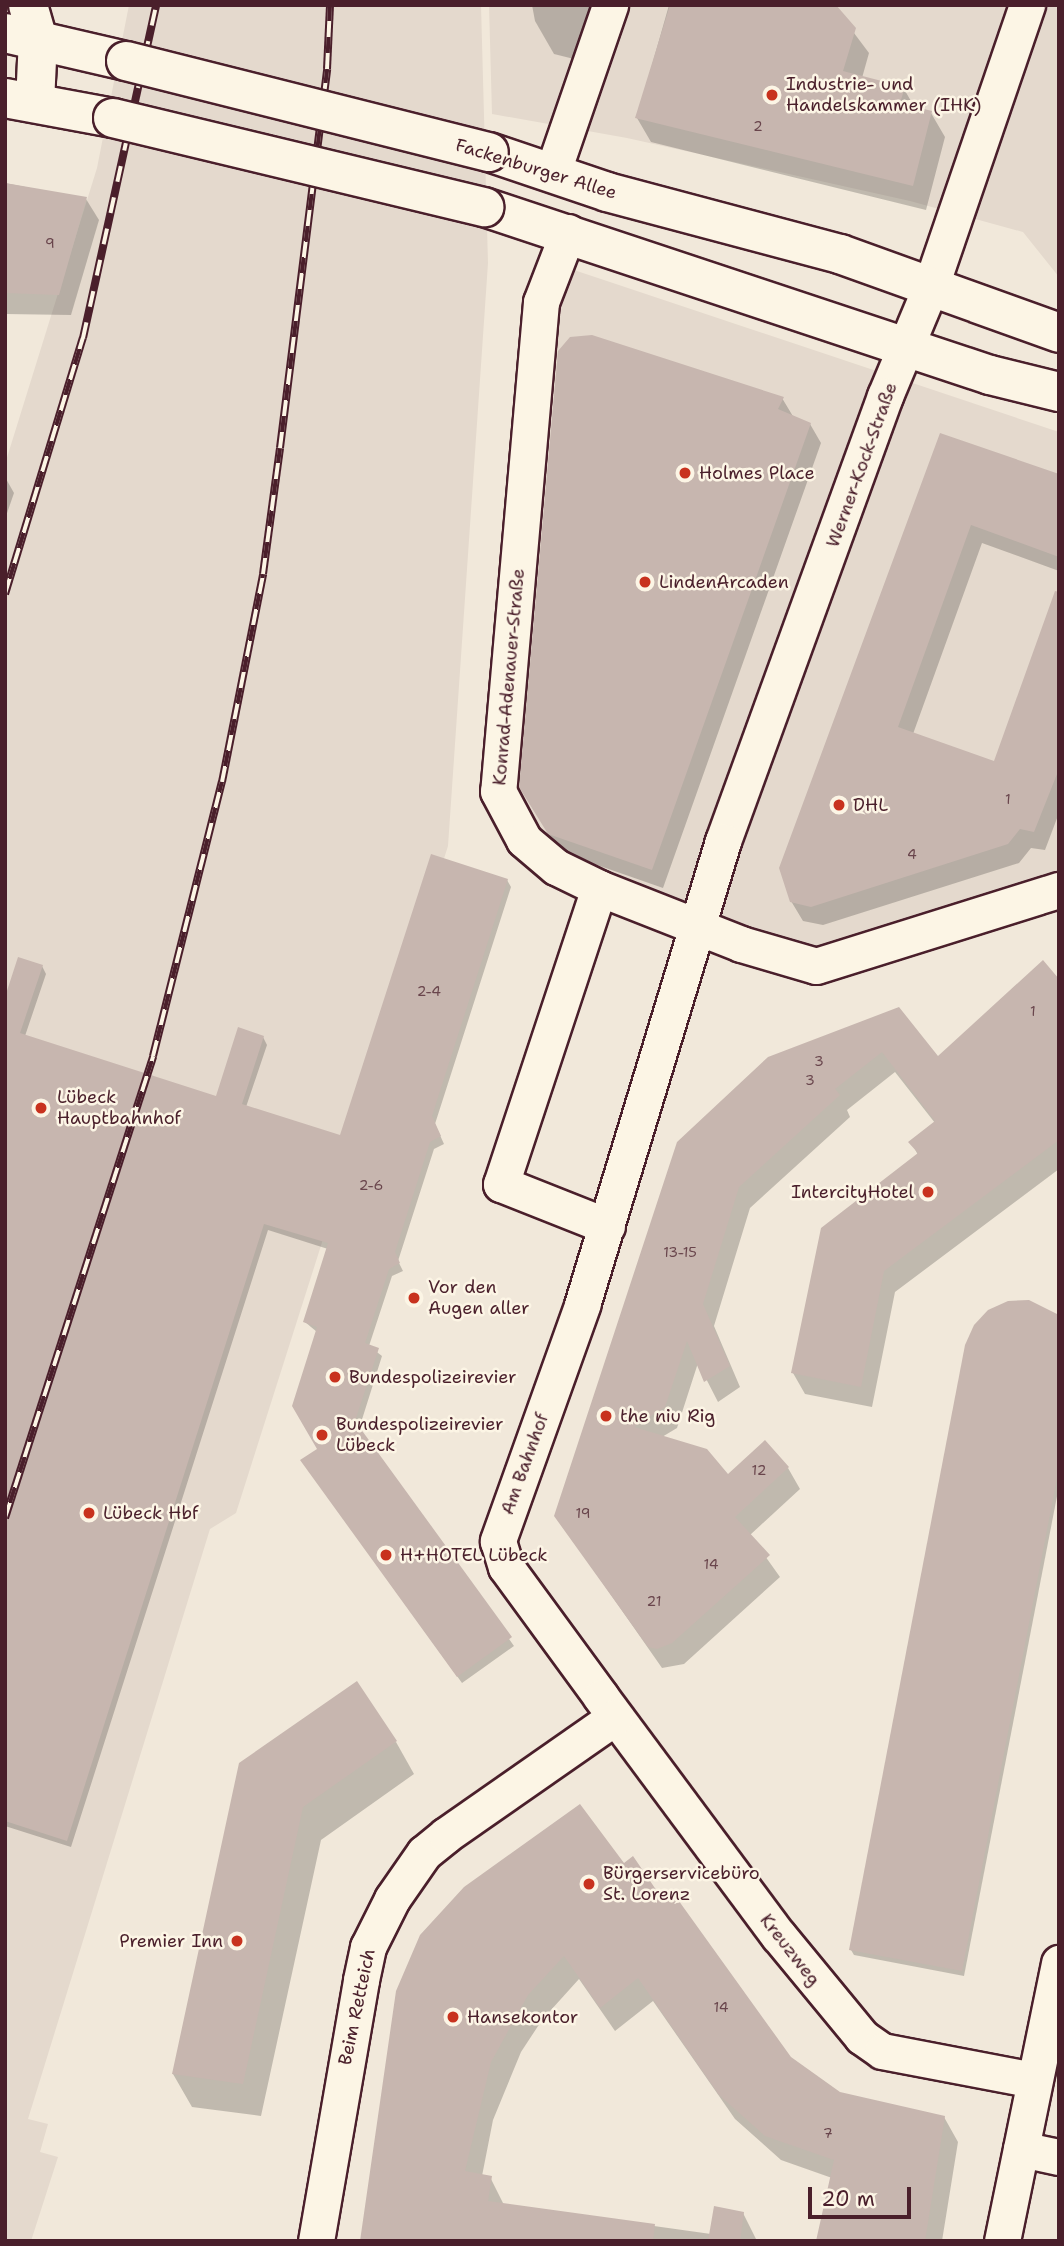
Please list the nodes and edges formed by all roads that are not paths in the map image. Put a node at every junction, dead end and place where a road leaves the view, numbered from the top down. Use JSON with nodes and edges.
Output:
{"nodes":[{"id":1,"x":610,"y":5,"type":"edge"},
{"id":2,"x":1027,"y":5,"type":"edge"},
{"id":3,"x":24,"y":26,"type":"edge"},
{"id":4,"x":20,"y":101,"type":"edge"},
{"id":5,"x":553,"y":171,"type":"junction"},
{"id":6,"x":568,"y":232,"type":"junction"},
{"id":7,"x":931,"y":286,"type":"junction"},
{"id":8,"x":1059,"y":333,"type":"edge"},
{"id":9,"x":906,"y":346,"type":"junction"},
{"id":10,"x":1059,"y":392,"type":"edge"},
{"id":11,"x":599,"y":888,"type":"junction"},
{"id":12,"x":1059,"y":890,"type":"edge"},
{"id":13,"x":697,"y":926,"type":"junction"},
{"id":14,"x":607,"y":1226,"type":"junction"},
{"id":15,"x":615,"y":1717,"type":"junction"},
{"id":16,"x":1059,"y":1963,"type":"edge"},
{"id":17,"x":1034,"y":2080,"type":"junction"},
{"id":18,"x":1021,"y":2149,"type":"junction"},
{"id":19,"x":1059,"y":2157,"type":"edge"},
{"id":20,"x":316,"y":2241,"type":"edge"},
{"id":21,"x":1002,"y":2241,"type":"edge"}],
"edges":[{"from":1,"to":5,"type":"street"},
{"from":2,"to":7,"type":"street","name":"Werner-Kock-Straße"},
{"from":3,"to":4,"type":"main road"},
{"from":3,"to":5,"type":"main road","name":"Fackenburger Allee","bridge":true},
{"from":4,"to":6,"type":"main road","bridge":true},
{"from":5,"to":7,"type":"main road","name":"Fackenburger Allee"},
{"from":6,"to":9,"type":"main road"},
{"from":6,"to":11,"type":"street","name":"Konrad-Adenauer-Straße"},
{"from":7,"to":8,"type":"main road","name":"Fackenburger Allee"},
{"from":7,"to":9,"type":"street","name":"Werner-Kock-Straße"},
{"from":9,"to":10,"type":"main road"},
{"from":9,"to":13,"type":"street","name":"Werner-Kock-Straße"},
{"from":11,"to":13,"type":"street","name":"Konrad-Adenauer-Straße"},
{"from":11,"to":14,"type":"street"},
{"from":12,"to":13,"type":"street","name":"Konrad-Adenauer-Straße"},
{"from":13,"to":14,"type":"street","name":"Am Bahnhof"},
{"from":14,"to":15,"type":"street","name":"Am Bahnhof"},
{"from":15,"to":17,"type":"street","name":"Kreuzweg"},
{"from":15,"to":20,"type":"street","name":"Beim Retteich"},
{"from":16,"to":17,"type":"street"},
{"from":17,"to":18,"type":"street"},
{"from":18,"to":19,"type":"street"},
{"from":18,"to":21,"type":"street"}]}
